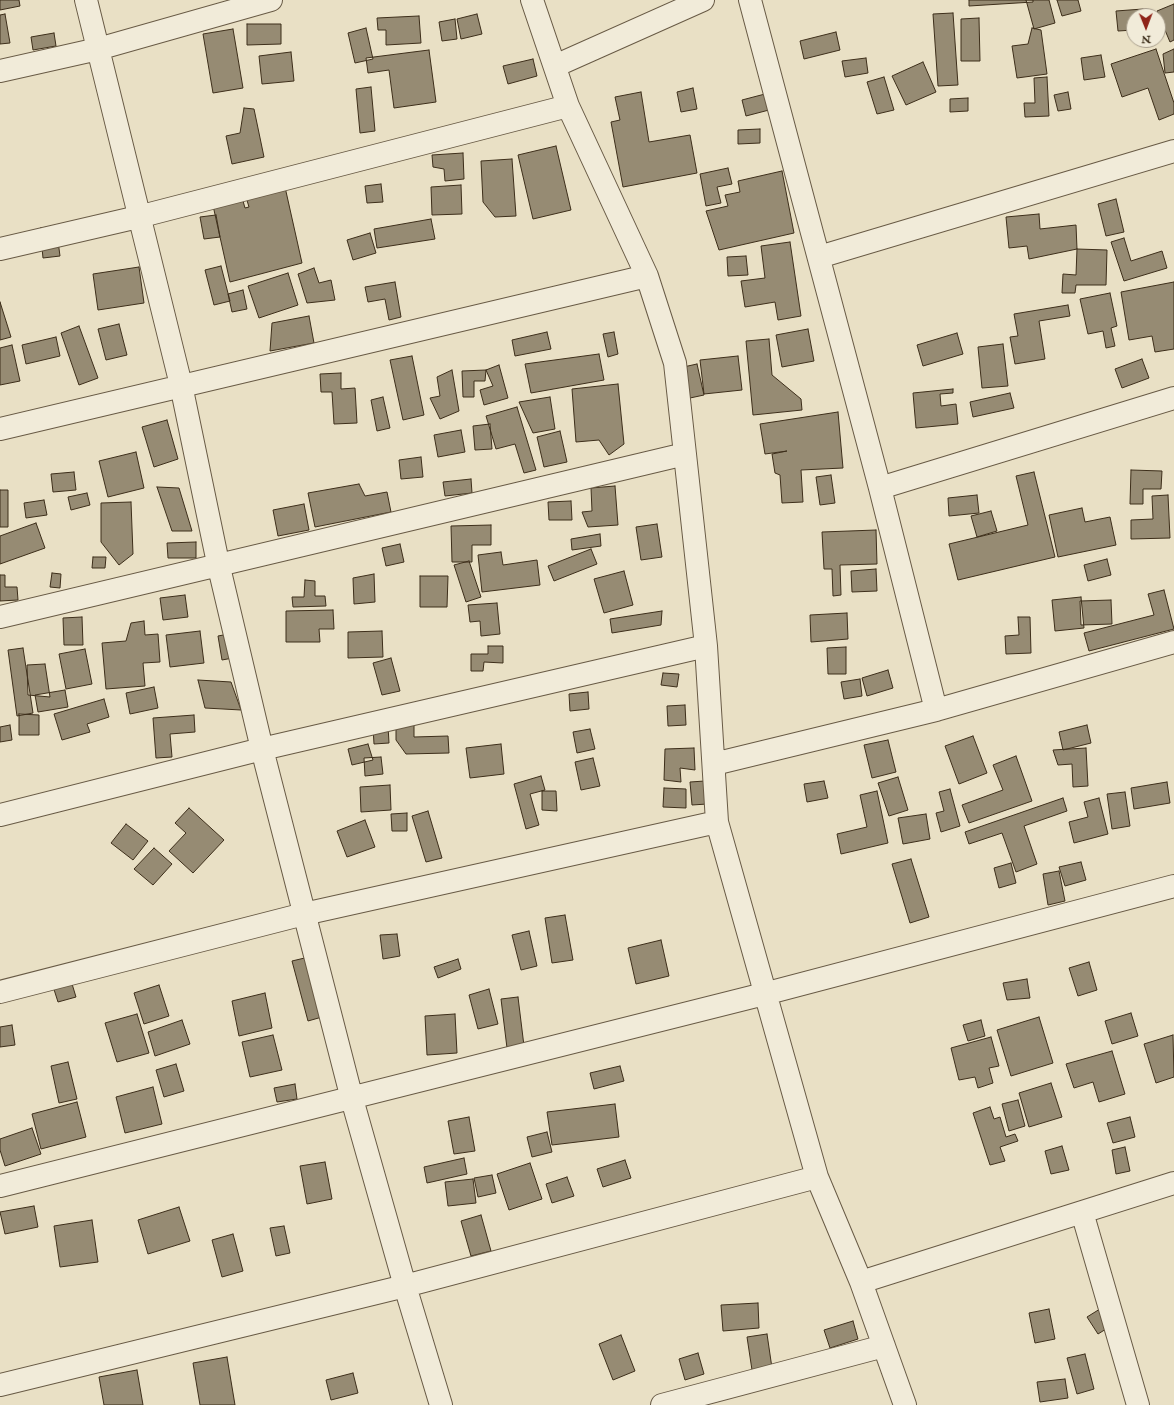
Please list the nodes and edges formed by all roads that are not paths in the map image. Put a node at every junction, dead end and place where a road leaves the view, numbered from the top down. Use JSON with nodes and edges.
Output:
{"nodes":[{"id":1,"x":86,"y":0,"type":"edge"},
{"id":2,"x":271,"y":0,"type":"edge"},
{"id":3,"x":532,"y":0,"type":"edge"},
{"id":4,"x":703,"y":0,"type":"edge"},
{"id":5,"x":750,"y":0,"type":"edge"},
{"id":6,"x":98,"y":49,"type":"junction"},
{"id":7,"x":556,"y":66,"type":"junction"},
{"id":8,"x":0,"y":71,"type":"edge"},
{"id":9,"x":568,"y":106,"type":"junction"},
{"id":10,"x":1174,"y":151,"type":"edge"},
{"id":11,"x":138,"y":217,"type":"junction"},
{"id":12,"x":0,"y":249,"type":"edge"},
{"id":13,"x":819,"y":257,"type":"junction"},
{"id":14,"x":647,"y":276,"type":"junction"},
{"id":15,"x":181,"y":385,"type":"junction"},
{"id":16,"x":1174,"y":398,"type":"edge"},
{"id":17,"x":0,"y":429,"type":"edge"},
{"id":18,"x":684,"y":454,"type":"junction"},
{"id":19,"x":880,"y":488,"type":"junction"},
{"id":20,"x":218,"y":564,"type":"junction"},
{"id":21,"x":0,"y":617,"type":"edge"},
{"id":22,"x":1174,"y":642,"type":"edge"},
{"id":23,"x":706,"y":646,"type":"junction"},
{"id":24,"x":936,"y":710,"type":"junction"},
{"id":25,"x":262,"y":749,"type":"junction"},
{"id":26,"x":714,"y":764,"type":"junction"},
{"id":27,"x":0,"y":815,"type":"edge"},
{"id":28,"x":717,"y":822,"type":"junction"},
{"id":29,"x":1174,"y":886,"type":"edge"},
{"id":30,"x":304,"y":914,"type":"junction"},
{"id":31,"x":0,"y":992,"type":"edge"},
{"id":32,"x":764,"y":994,"type":"junction"},
{"id":33,"x":352,"y":1099,"type":"junction"},
{"id":34,"x":817,"y":1177,"type":"junction"},
{"id":35,"x":1174,"y":1183,"type":"edge"},
{"id":36,"x":0,"y":1186,"type":"edge"},
{"id":37,"x":1082,"y":1212,"type":"junction"},
{"id":38,"x":861,"y":1282,"type":"junction"},
{"id":39,"x":404,"y":1286,"type":"junction"},
{"id":40,"x":884,"y":1346,"type":"junction"},
{"id":41,"x":0,"y":1385,"type":"edge"},
{"id":42,"x":440,"y":1405,"type":"edge"},
{"id":43,"x":662,"y":1405,"type":"edge"},
{"id":44,"x":906,"y":1405,"type":"edge"},
{"id":45,"x":1138,"y":1405,"type":"edge"}],
"edges":[{"from":1,"to":6,"type":"street"},
{"from":2,"to":6,"type":"street"},
{"from":3,"to":7,"type":"street"},
{"from":4,"to":7,"type":"street"},
{"from":5,"to":13,"type":"street"},
{"from":6,"to":8,"type":"street"},
{"from":6,"to":11,"type":"street"},
{"from":7,"to":9,"type":"street"},
{"from":9,"to":11,"type":"street"},
{"from":9,"to":14,"type":"street"},
{"from":10,"to":13,"type":"street"},
{"from":11,"to":12,"type":"street"},
{"from":11,"to":15,"type":"street"},
{"from":13,"to":19,"type":"street"},
{"from":14,"to":15,"type":"street"},
{"from":14,"to":18,"type":"street"},
{"from":15,"to":17,"type":"street"},
{"from":15,"to":20,"type":"street"},
{"from":16,"to":19,"type":"street"},
{"from":18,"to":20,"type":"street"},
{"from":18,"to":23,"type":"street"},
{"from":19,"to":24,"type":"street"},
{"from":20,"to":21,"type":"street"},
{"from":20,"to":25,"type":"street"},
{"from":22,"to":24,"type":"street"},
{"from":23,"to":25,"type":"street"},
{"from":23,"to":26,"type":"street"},
{"from":24,"to":26,"type":"street"},
{"from":25,"to":27,"type":"street"},
{"from":25,"to":30,"type":"street"},
{"from":26,"to":28,"type":"street"},
{"from":28,"to":30,"type":"street"},
{"from":28,"to":32,"type":"street"},
{"from":29,"to":32,"type":"street"},
{"from":30,"to":31,"type":"street"},
{"from":30,"to":33,"type":"street"},
{"from":32,"to":33,"type":"street"},
{"from":32,"to":34,"type":"street"},
{"from":33,"to":36,"type":"street"},
{"from":33,"to":39,"type":"street"},
{"from":34,"to":38,"type":"street"},
{"from":34,"to":39,"type":"street"},
{"from":35,"to":37,"type":"street"},
{"from":37,"to":38,"type":"street"},
{"from":37,"to":45,"type":"street"},
{"from":38,"to":40,"type":"street"},
{"from":39,"to":41,"type":"street"},
{"from":39,"to":42,"type":"street"},
{"from":40,"to":43,"type":"street"},
{"from":40,"to":44,"type":"street"}]}
